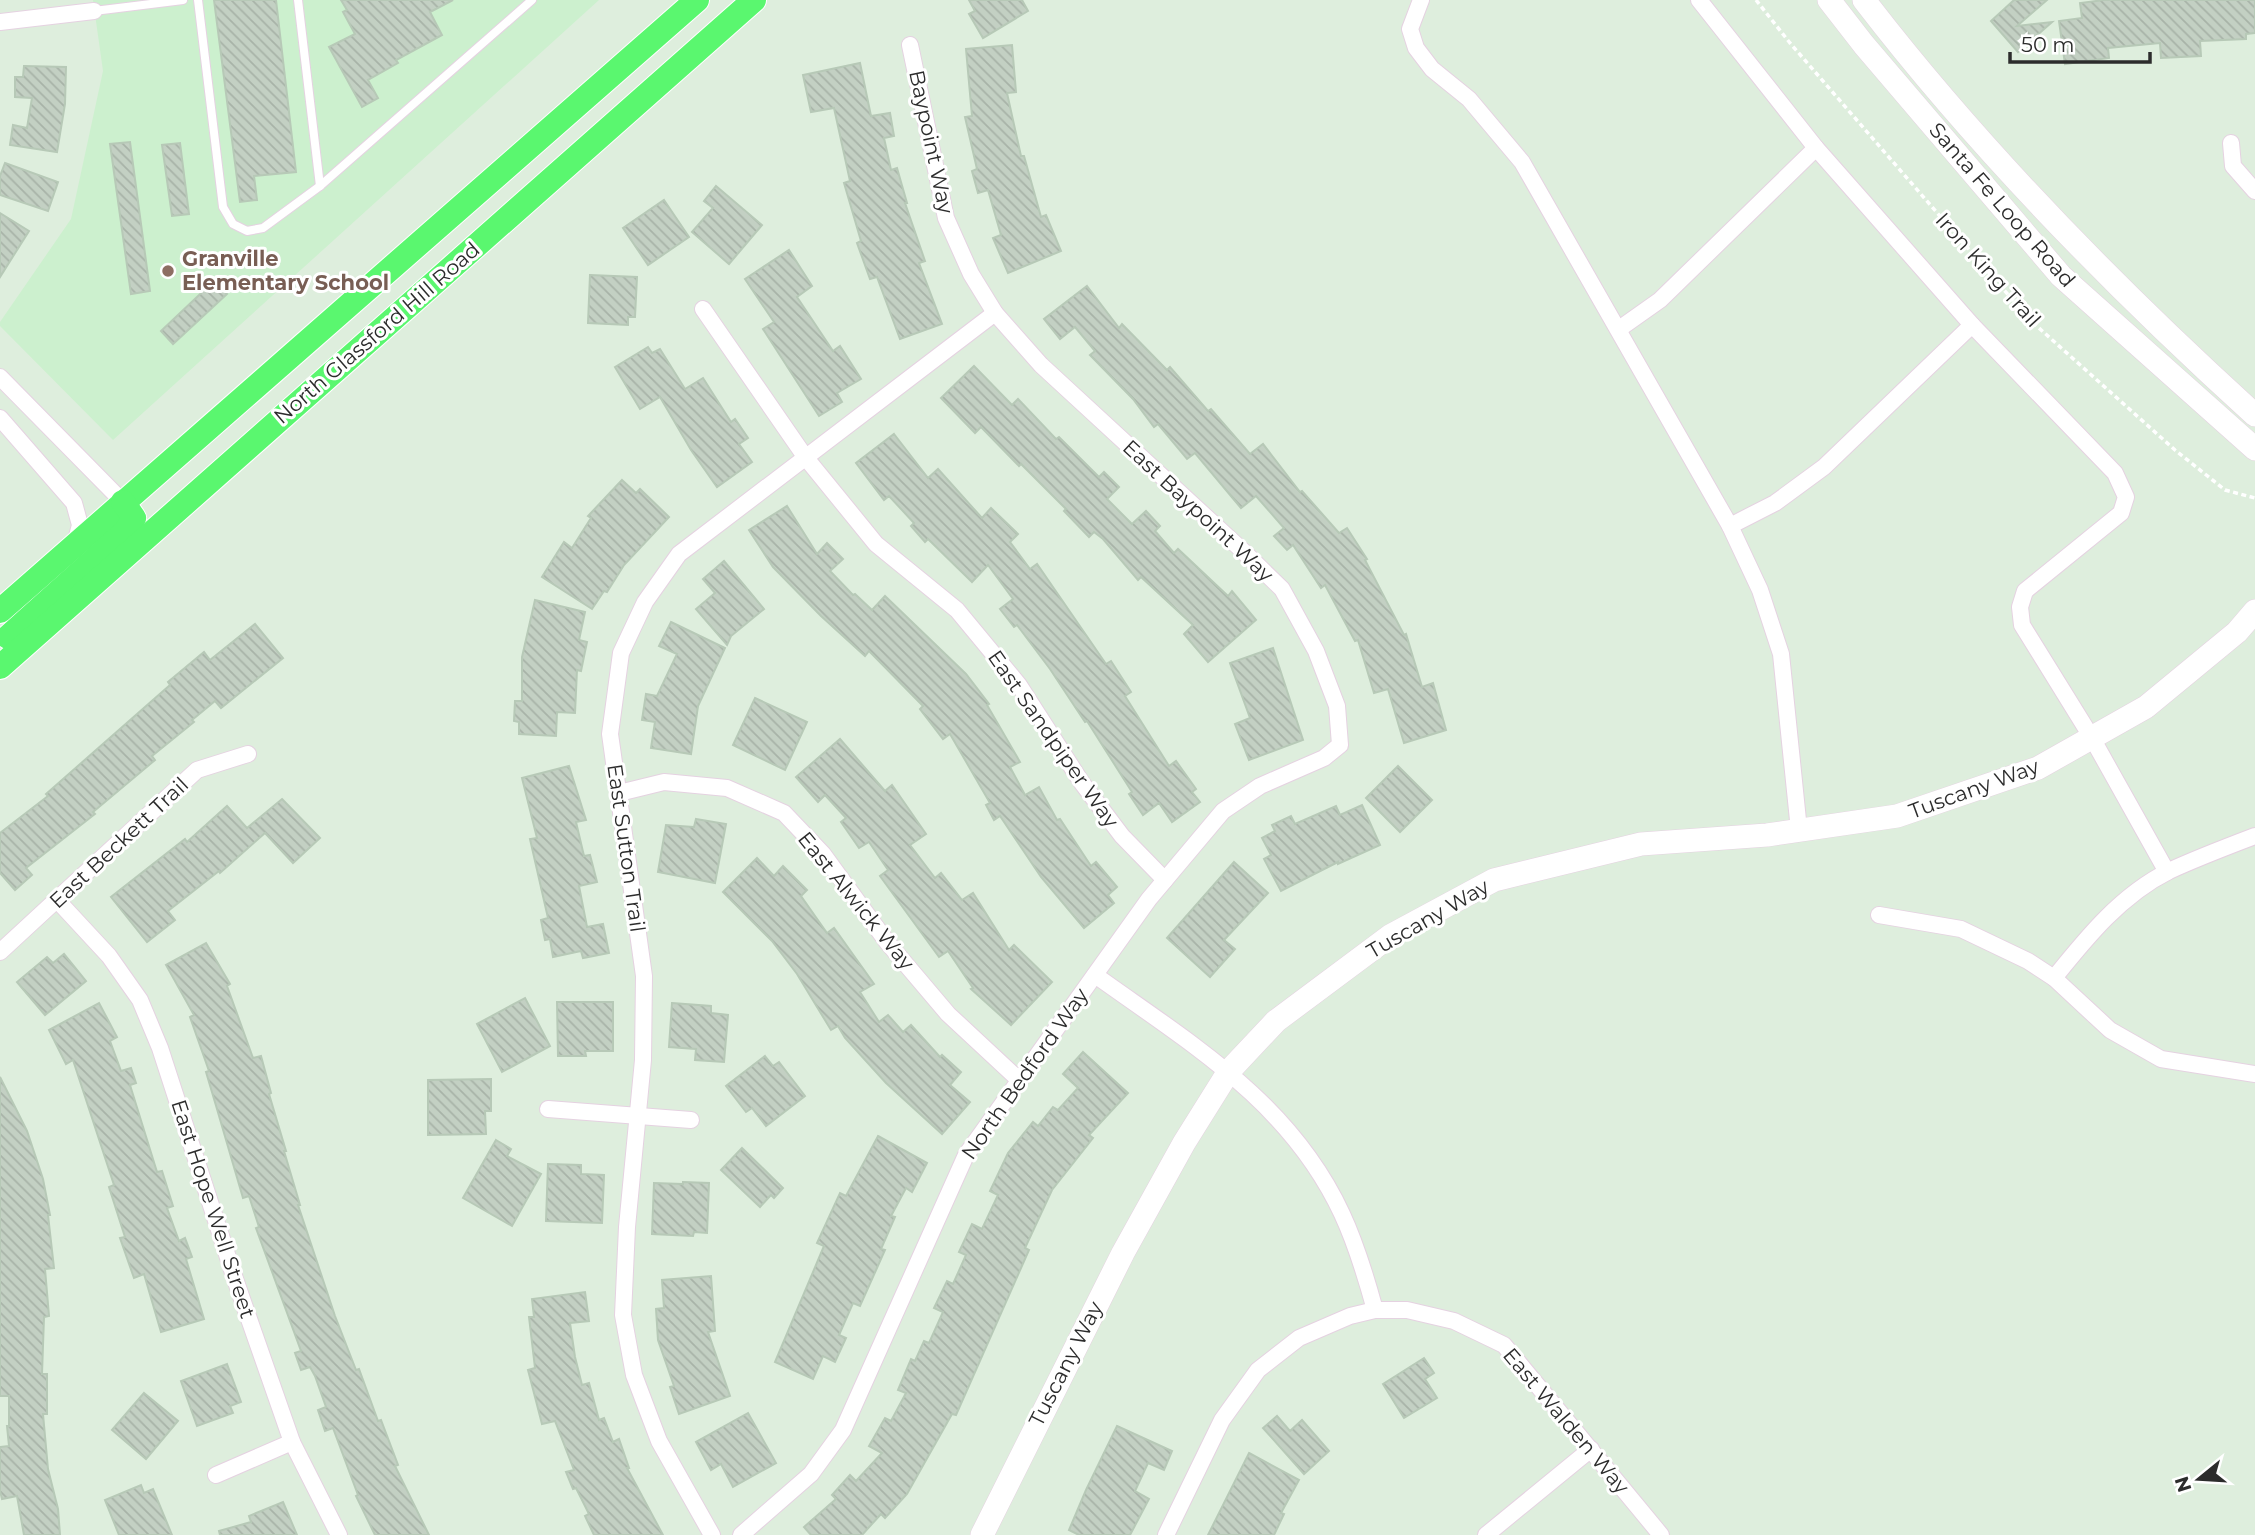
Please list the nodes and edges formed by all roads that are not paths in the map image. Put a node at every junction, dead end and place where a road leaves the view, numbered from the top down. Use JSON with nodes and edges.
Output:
{"nodes":[{"id":1,"x":183,"y":0,"type":"edge"},
{"id":2,"x":198,"y":0,"type":"edge"},
{"id":3,"x":298,"y":0,"type":"edge"},
{"id":4,"x":532,"y":0,"type":"edge"},
{"id":5,"x":697,"y":0,"type":"edge"},
{"id":6,"x":754,"y":0,"type":"edge"},
{"id":7,"x":1422,"y":0,"type":"edge"},
{"id":8,"x":1699,"y":0,"type":"edge"},
{"id":9,"x":1829,"y":0,"type":"edge"},
{"id":10,"x":1864,"y":0,"type":"edge"},
{"id":11,"x":94,"y":10,"type":"joint"},
{"id":12,"x":0,"y":22,"type":"edge"},
{"id":13,"x":910,"y":45,"type":"dead end"},
{"id":14,"x":2231,"y":143,"type":"dead end"},
{"id":15,"x":1816,"y":148,"type":"junction"},
{"id":16,"x":320,"y":186,"type":"junction"},
{"id":17,"x":2255,"y":191,"type":"edge"},
{"id":18,"x":703,"y":309,"type":"dead end"},
{"id":19,"x":995,"y":313,"type":"junction"},
{"id":20,"x":1972,"y":325,"type":"junction"},
{"id":21,"x":1619,"y":329,"type":"junction"},
{"id":22,"x":0,"y":376,"type":"edge"},
{"id":23,"x":2255,"y":415,"type":"edge"},
{"id":24,"x":0,"y":418,"type":"edge"},
{"id":25,"x":2255,"y":449,"type":"edge"},
{"id":26,"x":806,"y":458,"type":"junction"},
{"id":27,"x":123,"y":502,"type":"junction"},
{"id":28,"x":1730,"y":526,"type":"junction"},
{"id":29,"x":74,"y":545,"type":"junction"},
{"id":30,"x":0,"y":611,"type":"edge"},
{"id":31,"x":2255,"y":611,"type":"edge"},
{"id":32,"x":0,"y":645,"type":"edge"},
{"id":33,"x":0,"y":667,"type":"edge"},
{"id":34,"x":2092,"y":738,"type":"junction"},
{"id":35,"x":1340,"y":745,"type":"joint"},
{"id":36,"x":248,"y":754,"type":"dead end"},
{"id":37,"x":619,"y":793,"type":"junction"},
{"id":38,"x":1799,"y":830,"type":"junction"},
{"id":39,"x":2255,"y":836,"type":"edge"},
{"id":40,"x":2167,"y":872,"type":"junction"},
{"id":41,"x":1165,"y":880,"type":"junction"},
{"id":42,"x":58,"y":901,"type":"junction"},
{"id":43,"x":1880,"y":915,"type":"dead end"},
{"id":44,"x":0,"y":952,"type":"edge"},
{"id":45,"x":1095,"y":975,"type":"junction"},
{"id":46,"x":2054,"y":978,"type":"junction"},
{"id":47,"x":1229,"y":1071,"type":"junction"},
{"id":48,"x":2255,"y":1074,"type":"edge"},
{"id":49,"x":1020,"y":1080,"type":"junction"},
{"id":50,"x":548,"y":1110,"type":"dead end"},
{"id":51,"x":637,"y":1116,"type":"junction"},
{"id":52,"x":691,"y":1121,"type":"dead end"},
{"id":53,"x":1375,"y":1310,"type":"junction"},
{"id":54,"x":292,"y":1442,"type":"junction"},
{"id":55,"x":1591,"y":1448,"type":"junction"},
{"id":56,"x":216,"y":1475,"type":"dead end"},
{"id":57,"x":339,"y":1535,"type":"edge"},
{"id":58,"x":712,"y":1535,"type":"edge"},
{"id":59,"x":741,"y":1535,"type":"edge"},
{"id":60,"x":982,"y":1535,"type":"edge"},
{"id":61,"x":1166,"y":1535,"type":"edge"},
{"id":62,"x":1486,"y":1535,"type":"edge"},
{"id":63,"x":1661,"y":1535,"type":"edge"}],
"edges":[{"from":1,"to":11,"type":"lane"},
{"from":2,"to":16,"type":"lane"},
{"from":3,"to":16,"type":"lane"},
{"from":4,"to":16,"type":"lane"},
{"from":5,"to":27,"type":"main road","name":"North Glassford Hill Road"},
{"from":6,"to":33,"type":"main road","name":"North Glassford Hill Road"},
{"from":7,"to":21,"type":"street"},
{"from":8,"to":15,"type":"street"},
{"from":9,"to":25,"type":"street","name":"Santa Fe Loop Road"},
{"from":10,"to":23,"type":"street","name":"Santa Fe Loop Road"},
{"from":11,"to":12,"type":"street"},
{"from":13,"to":19,"type":"street","name":"Baypoint Way"},
{"from":14,"to":17,"type":"street"},
{"from":15,"to":20,"type":"street"},
{"from":15,"to":21,"type":"street"},
{"from":18,"to":26,"type":"street","name":"East Sandpiper Way"},
{"from":19,"to":26,"type":"street","name":"East Sutton Trail"},
{"from":19,"to":35,"type":"street","name":"East Baypoint Way"},
{"from":20,"to":28,"type":"street"},
{"from":20,"to":34,"type":"street"},
{"from":21,"to":28,"type":"street"},
{"from":22,"to":27,"type":"street"},
{"from":24,"to":29,"type":"street"},
{"from":26,"to":37,"type":"street","name":"East Sutton Trail"},
{"from":26,"to":41,"type":"street","name":"East Sandpiper Way"},
{"from":27,"to":29,"type":"main road","name":"North Glassford Hill Road"},
{"from":27,"to":32,"type":"main road"},
{"from":28,"to":38,"type":"street"},
{"from":29,"to":30,"type":"main road","name":"North Glassford Hill Road"},
{"from":31,"to":34,"type":"street","name":"Tuscany Way"},
{"from":34,"to":38,"type":"street","name":"Tuscany Way"},
{"from":34,"to":40,"type":"street"},
{"from":35,"to":41,"type":"street","name":"North Bedford Way"},
{"from":36,"to":42,"type":"street","name":"East Beckett Trail"},
{"from":37,"to":49,"type":"street","name":"East Alwick Way"},
{"from":37,"to":51,"type":"street","name":"East Sutton Trail"},
{"from":38,"to":47,"type":"street","name":"Tuscany Way"},
{"from":39,"to":40,"type":"street"},
{"from":40,"to":46,"type":"street"},
{"from":41,"to":45,"type":"street","name":"North Bedford Way"},
{"from":42,"to":44,"type":"street","name":"East Beckett Trail"},
{"from":42,"to":54,"type":"street","name":"East Hope Well Street"},
{"from":43,"to":46,"type":"street"},
{"from":45,"to":47,"type":"street"},
{"from":45,"to":49,"type":"street","name":"North Bedford Way"},
{"from":46,"to":48,"type":"street"},
{"from":47,"to":53,"type":"street"},
{"from":47,"to":60,"type":"street","name":"Tuscany Way"},
{"from":49,"to":59,"type":"street","name":"North Bedford Way"},
{"from":50,"to":51,"type":"street"},
{"from":51,"to":52,"type":"street"},
{"from":51,"to":58,"type":"street","name":"East Sutton Trail"},
{"from":53,"to":55,"type":"street","name":"East Walden Way"},
{"from":53,"to":61,"type":"street","name":"East Walden Way"},
{"from":54,"to":56,"type":"street"},
{"from":54,"to":57,"type":"street","name":"East Hope Well Street"},
{"from":55,"to":62,"type":"street"},
{"from":55,"to":63,"type":"street","name":"East Walden Way"}]}
